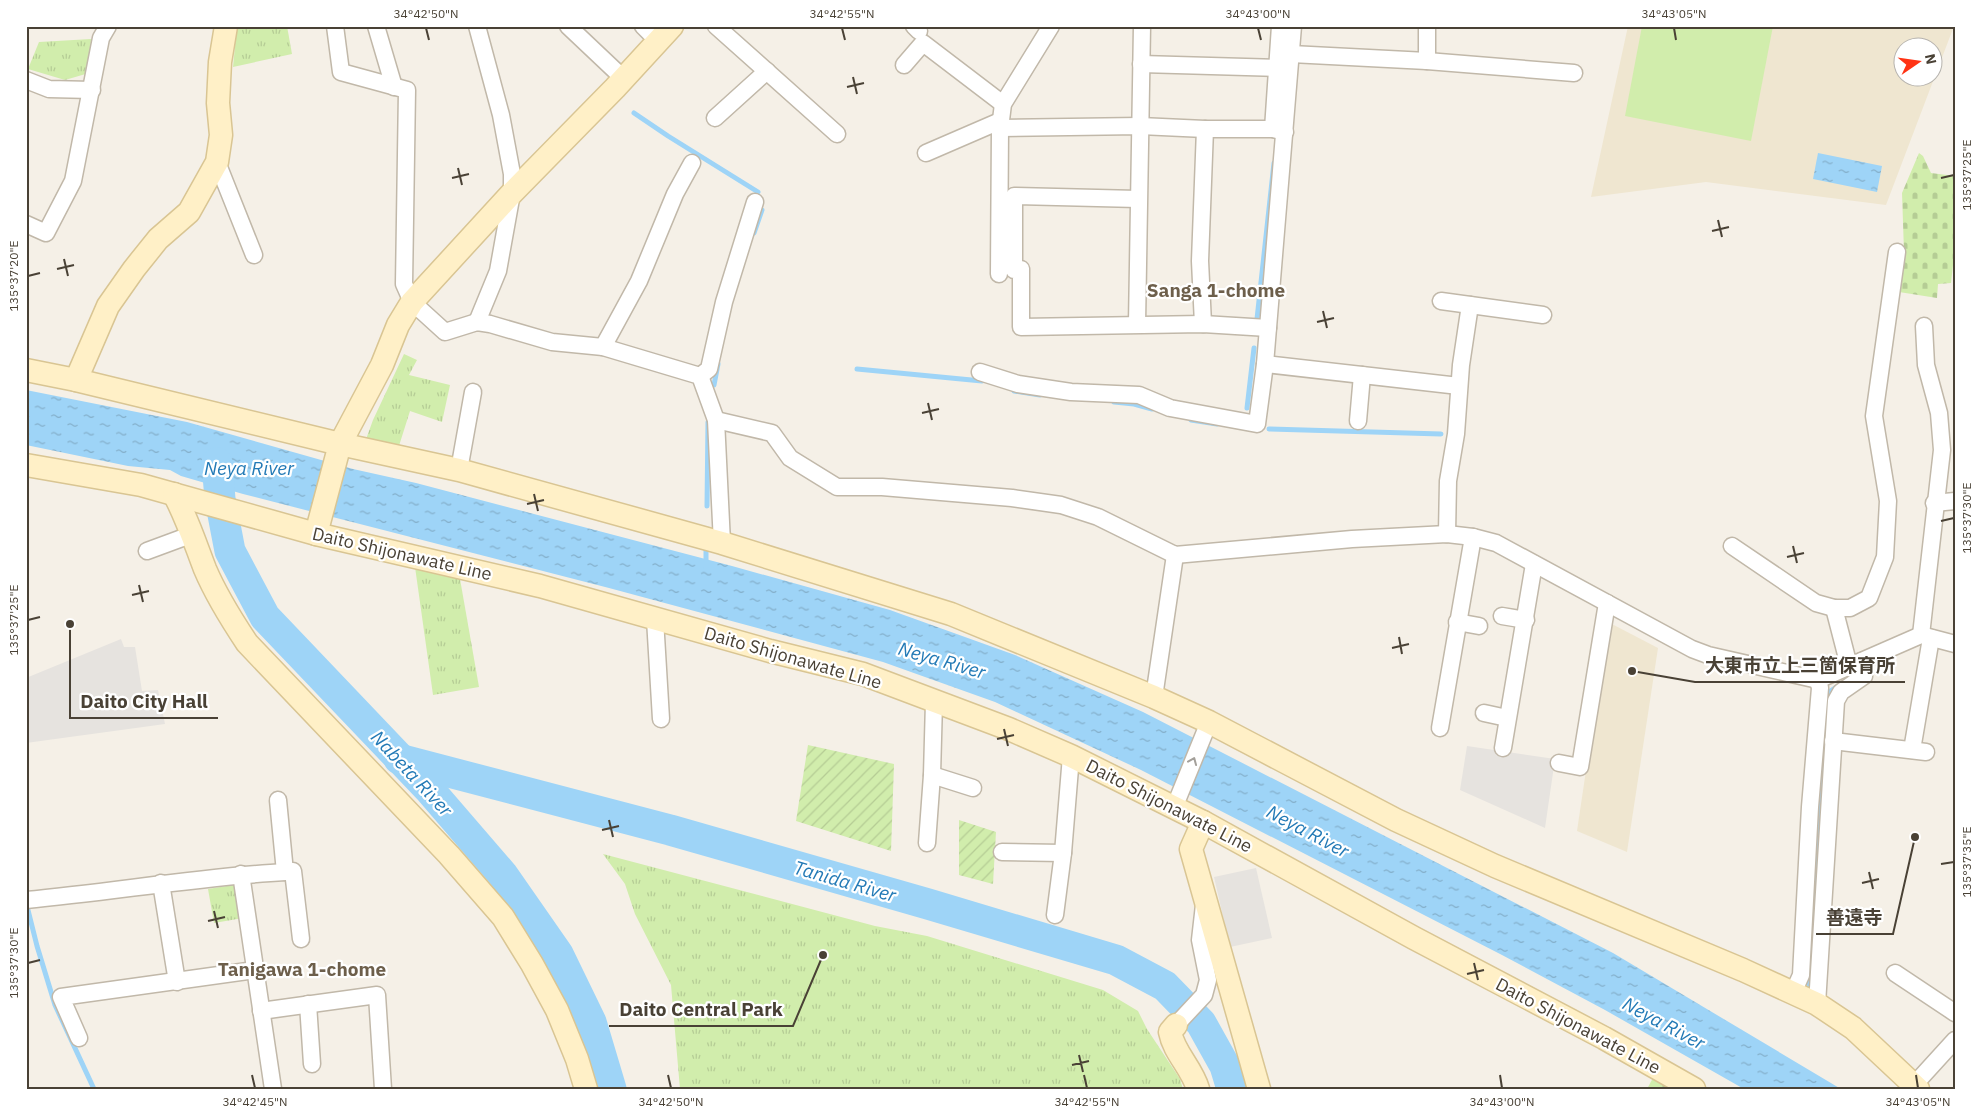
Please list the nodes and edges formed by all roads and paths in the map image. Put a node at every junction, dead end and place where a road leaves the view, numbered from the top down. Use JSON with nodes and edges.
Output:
{"nodes":[{"id":1,"x":108,"y":26,"type":"edge"},
{"id":2,"x":226,"y":26,"type":"edge"},
{"id":3,"x":335,"y":26,"type":"edge"},
{"id":4,"x":376,"y":26,"type":"edge"},
{"id":5,"x":477,"y":26,"type":"edge"},
{"id":6,"x":568,"y":26,"type":"edge"},
{"id":7,"x":716,"y":26,"type":"edge"},
{"id":8,"x":1051,"y":26,"type":"edge"},
{"id":9,"x":1142,"y":26,"type":"edge"},
{"id":10,"x":1280,"y":26,"type":"edge"},
{"id":11,"x":1293,"y":26,"type":"edge"},
{"id":12,"x":1427,"y":26,"type":"edge"},
{"id":13,"x":657,"y":31,"type":"edge"},
{"id":14,"x":1291,"y":54,"type":"junction"},
{"id":15,"x":1428,"y":61,"type":"junction"},
{"id":16,"x":1141,"y":64,"type":"junction"},
{"id":17,"x":904,"y":65,"type":"dead end"},
{"id":18,"x":1277,"y":68,"type":"junction"},
{"id":19,"x":767,"y":71,"type":"junction"},
{"id":20,"x":1574,"y":73,"type":"dead end"},
{"id":21,"x":623,"y":78,"type":"junction"},
{"id":22,"x":26,"y":80,"type":"edge"},
{"id":23,"x":394,"y":87,"type":"junction"},
{"id":24,"x":92,"y":90,"type":"junction"},
{"id":25,"x":1003,"y":104,"type":"junction"},
{"id":26,"x":715,"y":118,"type":"dead end"},
{"id":27,"x":1000,"y":124,"type":"junction"},
{"id":28,"x":1140,"y":126,"type":"junction"},
{"id":29,"x":1205,"y":129,"type":"junction"},
{"id":30,"x":1279,"y":131,"type":"junction"},
{"id":31,"x":837,"y":134,"type":"dead end"},
{"id":32,"x":926,"y":153,"type":"dead end"},
{"id":33,"x":217,"y":162,"type":"junction"},
{"id":34,"x":692,"y":163,"type":"dead end"},
{"id":35,"x":512,"y":193,"type":"junction"},
{"id":36,"x":1138,"y":200,"type":"junction"},
{"id":37,"x":755,"y":202,"type":"dead end"},
{"id":38,"x":26,"y":224,"type":"edge"},
{"id":39,"x":1897,"y":252,"type":"dead end"},
{"id":40,"x":254,"y":255,"type":"dead end"},
{"id":41,"x":999,"y":274,"type":"dead end"},
{"id":42,"x":1441,"y":301,"type":"dead end"},
{"id":43,"x":412,"y":302,"type":"junction"},
{"id":44,"x":1470,"y":305,"type":"junction"},
{"id":45,"x":1543,"y":315,"type":"dead end"},
{"id":46,"x":477,"y":322,"type":"junction"},
{"id":47,"x":1137,"y":324,"type":"junction"},
{"id":48,"x":1203,"y":324,"type":"junction"},
{"id":49,"x":1924,"y":326,"type":"dead end"},
{"id":50,"x":1268,"y":328,"type":"junction"},
{"id":51,"x":603,"y":347,"type":"junction"},
{"id":52,"x":1265,"y":364,"type":"junction"},
{"id":53,"x":26,"y":370,"type":"edge"},
{"id":54,"x":980,"y":372,"type":"dead end"},
{"id":55,"x":1362,"y":375,"type":"junction"},
{"id":56,"x":700,"y":376,"type":"junction"},
{"id":57,"x":76,"y":380,"type":"junction"},
{"id":58,"x":1460,"y":386,"type":"junction"},
{"id":59,"x":473,"y":392,"type":"dead end"},
{"id":60,"x":716,"y":420,"type":"junction"},
{"id":61,"x":1358,"y":421,"type":"dead end"},
{"id":62,"x":338,"y":450,"type":"junction"},
{"id":63,"x":26,"y":465,"type":"edge"},
{"id":64,"x":459,"y":470,"type":"junction"},
{"id":65,"x":179,"y":496,"type":"junction"},
{"id":66,"x":1955,"y":501,"type":"edge"},
{"id":67,"x":1934,"y":503,"type":"junction"},
{"id":68,"x":193,"y":534,"type":"junction"},
{"id":69,"x":316,"y":534,"type":"junction"},
{"id":70,"x":1447,"y":534,"type":"junction"},
{"id":71,"x":1473,"y":536,"type":"junction"},
{"id":72,"x":722,"y":543,"type":"junction"},
{"id":73,"x":1732,"y":546,"type":"dead end"},
{"id":74,"x":147,"y":551,"type":"dead end"},
{"id":75,"x":1175,"y":555,"type":"junction"},
{"id":76,"x":1534,"y":564,"type":"junction"},
{"id":77,"x":1607,"y":603,"type":"junction"},
{"id":78,"x":1834,"y":608,"type":"junction"},
{"id":79,"x":1502,"y":616,"type":"dead end"},
{"id":80,"x":655,"y":619,"type":"junction"},
{"id":81,"x":1526,"y":620,"type":"junction"},
{"id":82,"x":1458,"y":622,"type":"junction"},
{"id":83,"x":1479,"y":626,"type":"dead end"},
{"id":84,"x":1926,"y":637,"type":"junction"},
{"id":85,"x":1955,"y":644,"type":"edge"},
{"id":86,"x":1856,"y":664,"type":"junction"},
{"id":87,"x":1818,"y":680,"type":"junction"},
{"id":88,"x":1154,"y":697,"type":"junction"},
{"id":89,"x":934,"y":702,"type":"junction"},
{"id":90,"x":1484,"y":713,"type":"dead end"},
{"id":91,"x":1507,"y":718,"type":"junction"},
{"id":92,"x":661,"y":719,"type":"dead end"},
{"id":93,"x":1207,"y":726,"type":"junction"},
{"id":94,"x":1440,"y":728,"type":"dead end"},
{"id":95,"x":1833,"y":741,"type":"junction"},
{"id":96,"x":1503,"y":748,"type":"dead end"},
{"id":97,"x":1071,"y":756,"type":"junction"},
{"id":98,"x":1558,"y":763,"type":"dead end"},
{"id":99,"x":932,"y":775,"type":"junction"},
{"id":100,"x":972,"y":788,"type":"dead end"},
{"id":101,"x":278,"y":800,"type":"dead end"},
{"id":102,"x":1177,"y":800,"type":"junction"},
{"id":103,"x":1203,"y":822,"type":"junction"},
{"id":104,"x":927,"y":843,"type":"dead end"},
{"id":105,"x":1002,"y":852,"type":"dead end"},
{"id":106,"x":1062,"y":853,"type":"junction"},
{"id":107,"x":285,"y":872,"type":"junction"},
{"id":108,"x":241,"y":874,"type":"junction"},
{"id":109,"x":161,"y":883,"type":"junction"},
{"id":110,"x":31,"y":900,"type":"edge"},
{"id":111,"x":1205,"y":901,"type":"junction"},
{"id":112,"x":1055,"y":915,"type":"dead end"},
{"id":113,"x":301,"y":939,"type":"dead end"},
{"id":114,"x":255,"y":970,"type":"junction"},
{"id":115,"x":1895,"y":974,"type":"dead end"},
{"id":116,"x":177,"y":982,"type":"junction"},
{"id":117,"x":1793,"y":993,"type":"junction"},
{"id":118,"x":308,"y":1004,"type":"junction"},
{"id":119,"x":1817,"y":1004,"type":"junction"},
{"id":120,"x":261,"y":1011,"type":"junction"},
{"id":121,"x":1955,"y":1012,"type":"edge"},
{"id":122,"x":1176,"y":1025,"type":"joint"},
{"id":123,"x":79,"y":1038,"type":"dead end"},
{"id":124,"x":1955,"y":1040,"type":"edge"},
{"id":125,"x":312,"y":1064,"type":"dead end"},
{"id":126,"x":1916,"y":1087,"type":"edge"},
{"id":127,"x":273,"y":1089,"type":"edge"},
{"id":128,"x":383,"y":1089,"type":"edge"},
{"id":129,"x":586,"y":1089,"type":"edge"},
{"id":130,"x":1198,"y":1089,"type":"edge"},
{"id":131,"x":1260,"y":1089,"type":"edge"},
{"id":132,"x":1694,"y":1089,"type":"edge"}],
"edges":[{"from":1,"to":24,"type":"street"},
{"from":2,"to":33,"type":"street"},
{"from":3,"to":23,"type":"street"},
{"from":4,"to":23,"type":"street"},
{"from":5,"to":35,"type":"street"},
{"from":6,"to":21,"type":"street"},
{"from":7,"to":19,"type":"street"},
{"from":8,"to":25,"type":"street"},
{"from":9,"to":16,"type":"street"},
{"from":10,"to":18,"type":"street"},
{"from":11,"to":14,"type":"street"},
{"from":12,"to":15,"type":"street"},
{"from":13,"to":21,"type":"street"},
{"from":14,"to":15,"type":"street"},
{"from":14,"to":30,"type":"street"},
{"from":15,"to":20,"type":"street"},
{"from":16,"to":18,"type":"street"},
{"from":16,"to":28,"type":"street"},
{"from":17,"to":25,"type":"street"},
{"from":18,"to":30,"type":"street"},
{"from":19,"to":26,"type":"street"},
{"from":19,"to":31,"type":"street"},
{"from":21,"to":35,"type":"street"},
{"from":22,"to":24,"type":"street"},
{"from":23,"to":43,"type":"street"},
{"from":24,"to":38,"type":"street"},
{"from":25,"to":27,"type":"street"},
{"from":27,"to":28,"type":"street"},
{"from":27,"to":32,"type":"street"},
{"from":27,"to":41,"type":"street"},
{"from":28,"to":29,"type":"street"},
{"from":28,"to":36,"type":"street"},
{"from":29,"to":30,"type":"street"},
{"from":29,"to":48,"type":"street"},
{"from":30,"to":50,"type":"street"},
{"from":33,"to":40,"type":"street"},
{"from":33,"to":57,"type":"street"},
{"from":34,"to":51,"type":"street"},
{"from":35,"to":43,"type":"street"},
{"from":35,"to":46,"type":"street"},
{"from":36,"to":47,"type":"street"},
{"from":36,"to":47,"type":"street"},
{"from":37,"to":56,"type":"street"},
{"from":39,"to":78,"type":"street"},
{"from":42,"to":44,"type":"street"},
{"from":43,"to":46,"type":"street"},
{"from":43,"to":62,"type":"street"},
{"from":44,"to":45,"type":"street"},
{"from":44,"to":58,"type":"street"},
{"from":46,"to":51,"type":"street"},
{"from":47,"to":48,"type":"street"},
{"from":48,"to":50,"type":"street"},
{"from":49,"to":67,"type":"street"},
{"from":50,"to":52,"type":"street"},
{"from":51,"to":56,"type":"street"},
{"from":52,"to":54,"type":"street"},
{"from":52,"to":55,"type":"street"},
{"from":53,"to":57,"type":"street"},
{"from":55,"to":58,"type":"street"},
{"from":55,"to":61,"type":"street"},
{"from":56,"to":60,"type":"street"},
{"from":57,"to":62,"type":"street"},
{"from":58,"to":70,"type":"street"},
{"from":59,"to":64,"type":"street"},
{"from":60,"to":72,"type":"street"},
{"from":60,"to":75,"type":"street"},
{"from":62,"to":64,"type":"street"},
{"from":62,"to":69,"type":"street"},
{"from":63,"to":65,"type":"street","name":"Daito Shijonawate Line"},
{"from":64,"to":72,"type":"street"},
{"from":65,"to":68,"type":"street"},
{"from":65,"to":69,"type":"street","name":"Daito Shijonawate Line"},
{"from":66,"to":67,"type":"street"},
{"from":67,"to":84,"type":"street"},
{"from":68,"to":74,"type":"street"},
{"from":68,"to":129,"type":"street"},
{"from":69,"to":80,"type":"street","name":"Daito Shijonawate Line"},
{"from":70,"to":71,"type":"street"},
{"from":70,"to":75,"type":"street"},
{"from":71,"to":76,"type":"street"},
{"from":71,"to":82,"type":"street"},
{"from":72,"to":88,"type":"street"},
{"from":73,"to":78,"type":"street"},
{"from":75,"to":88,"type":"street"},
{"from":76,"to":77,"type":"street"},
{"from":76,"to":81,"type":"street"},
{"from":77,"to":87,"type":"street"},
{"from":77,"to":98,"type":"street"},
{"from":78,"to":86,"type":"street"},
{"from":79,"to":81,"type":"street"},
{"from":80,"to":89,"type":"street","name":"Daito Shijonawate Line"},
{"from":80,"to":92,"type":"street"},
{"from":81,"to":91,"type":"street"},
{"from":82,"to":83,"type":"street"},
{"from":82,"to":94,"type":"street"},
{"from":84,"to":85,"type":"street"},
{"from":84,"to":86,"type":"street"},
{"from":84,"to":95,"type":"street"},
{"from":86,"to":87,"type":"street"},
{"from":86,"to":95,"type":"street"},
{"from":87,"to":117,"type":"street"},
{"from":88,"to":93,"type":"street"},
{"from":89,"to":97,"type":"street","name":"Daito Shijonawate Line"},
{"from":89,"to":99,"type":"street"},
{"from":90,"to":91,"type":"street"},
{"from":91,"to":96,"type":"street"},
{"from":102,"to":93,"type":"street","one_way":true},
{"from":93,"to":117,"type":"street"},
{"from":95,"to":119,"type":"street"},
{"from":97,"to":102,"type":"street","name":"Daito Shijonawate Line"},
{"from":97,"to":106,"type":"street"},
{"from":99,"to":100,"type":"street"},
{"from":99,"to":104,"type":"street"},
{"from":101,"to":107,"type":"street"},
{"from":102,"to":103,"type":"street","name":"Daito Shijonawate Line"},
{"from":103,"to":111,"type":"street"},
{"from":103,"to":132,"type":"street","name":"Daito Shijonawate Line"},
{"from":105,"to":106,"type":"street"},
{"from":106,"to":112,"type":"street"},
{"from":107,"to":108,"type":"street"},
{"from":107,"to":113,"type":"street"},
{"from":108,"to":109,"type":"street"},
{"from":108,"to":114,"type":"street"},
{"from":109,"to":110,"type":"street"},
{"from":109,"to":116,"type":"street"},
{"from":111,"to":122,"type":"street"},
{"from":111,"to":131,"type":"street"},
{"from":114,"to":116,"type":"street"},
{"from":114,"to":120,"type":"street"},
{"from":115,"to":121,"type":"street"},
{"from":116,"to":123,"type":"street"},
{"from":117,"to":119,"type":"street"},
{"from":118,"to":120,"type":"street"},
{"from":118,"to":125,"type":"street"},
{"from":118,"to":128,"type":"street"},
{"from":119,"to":126,"type":"street"},
{"from":120,"to":127,"type":"street"},
{"from":122,"to":130,"type":"street"},
{"from":124,"to":126,"type":"street"}]}
